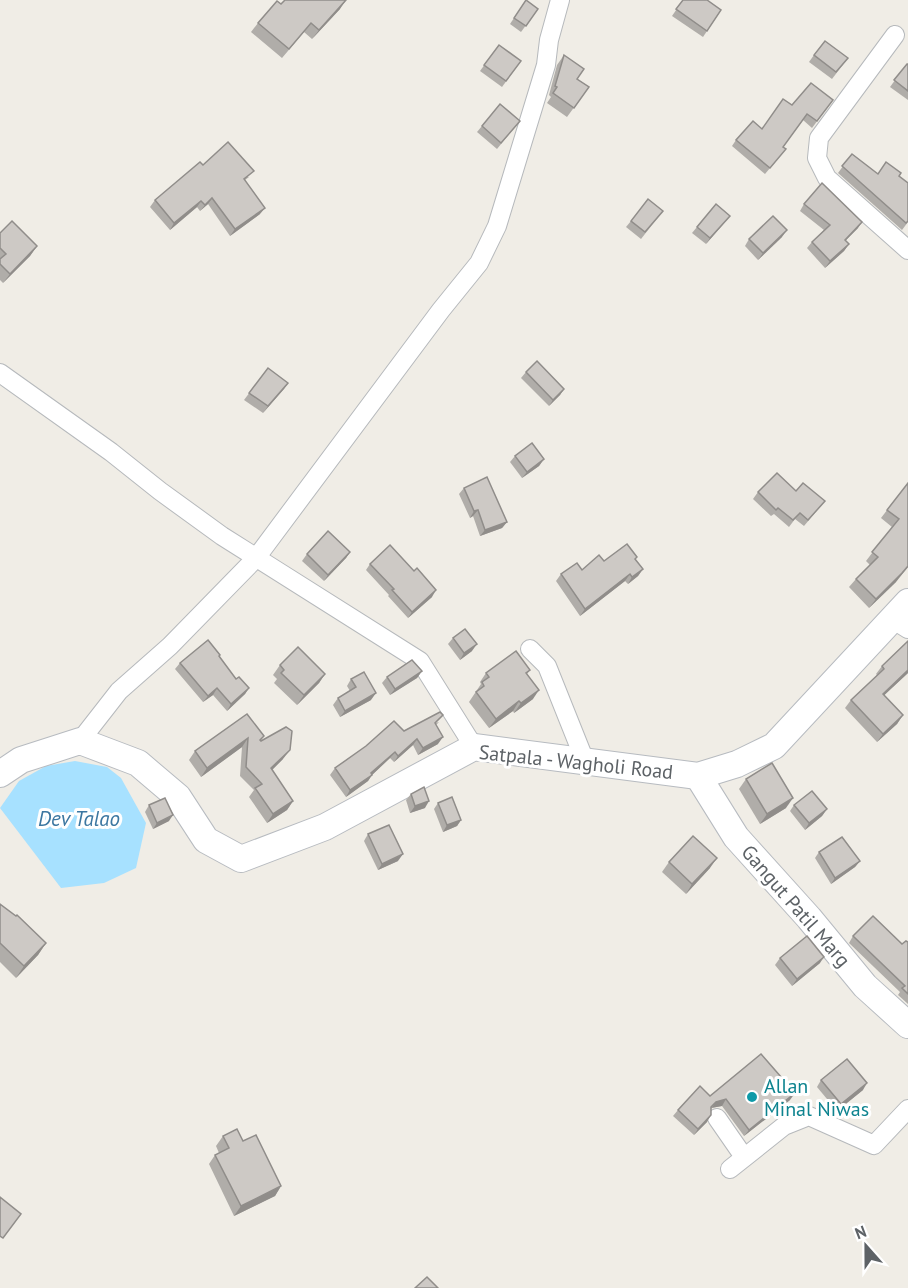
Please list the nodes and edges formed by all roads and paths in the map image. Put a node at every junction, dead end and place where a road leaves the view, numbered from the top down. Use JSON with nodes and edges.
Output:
{"nodes":[{"id":1,"x":560,"y":0,"type":"edge"},
{"id":2,"x":895,"y":34,"type":"dead end"},
{"id":3,"x":908,"y":250,"type":"edge"},
{"id":4,"x":0,"y":373,"type":"edge"},
{"id":5,"x":256,"y":558,"type":"junction"},
{"id":6,"x":903,"y":617,"type":"edge"},
{"id":7,"x":530,"y":650,"type":"dead end"},
{"id":8,"x":80,"y":741,"type":"junction"},
{"id":9,"x":474,"y":747,"type":"junction"},
{"id":10,"x":585,"y":762,"type":"junction"},
{"id":11,"x":0,"y":774,"type":"edge"},
{"id":12,"x":698,"y":776,"type":"junction"},
{"id":13,"x":908,"y":1024,"type":"edge"},
{"id":14,"x":908,"y":1109,"type":"edge"},
{"id":15,"x":717,"y":1118,"type":"dead end"},
{"id":16,"x":744,"y":1157,"type":"junction"},
{"id":17,"x":730,"y":1168,"type":"dead end"}],
"edges":[{"from":1,"to":5,"type":"street"},
{"from":2,"to":3,"type":"street"},
{"from":4,"to":5,"type":"street"},
{"from":5,"to":8,"type":"street"},
{"from":5,"to":9,"type":"street"},
{"from":6,"to":12,"type":"main road","name":"Satpala - Wagholi Road"},
{"from":7,"to":10,"type":"street"},
{"from":8,"to":9,"type":"main road","name":"Satpala - Wagholi Road"},
{"from":8,"to":11,"type":"main road"},
{"from":9,"to":10,"type":"main road","name":"Satpala - Wagholi Road"},
{"from":10,"to":12,"type":"main road","name":"Satpala - Wagholi Road"},
{"from":12,"to":13,"type":"main road","name":"Gangut Patil Marg"},
{"from":14,"to":16,"type":"street"},
{"from":15,"to":16,"type":"street"},
{"from":16,"to":17,"type":"street"}]}
